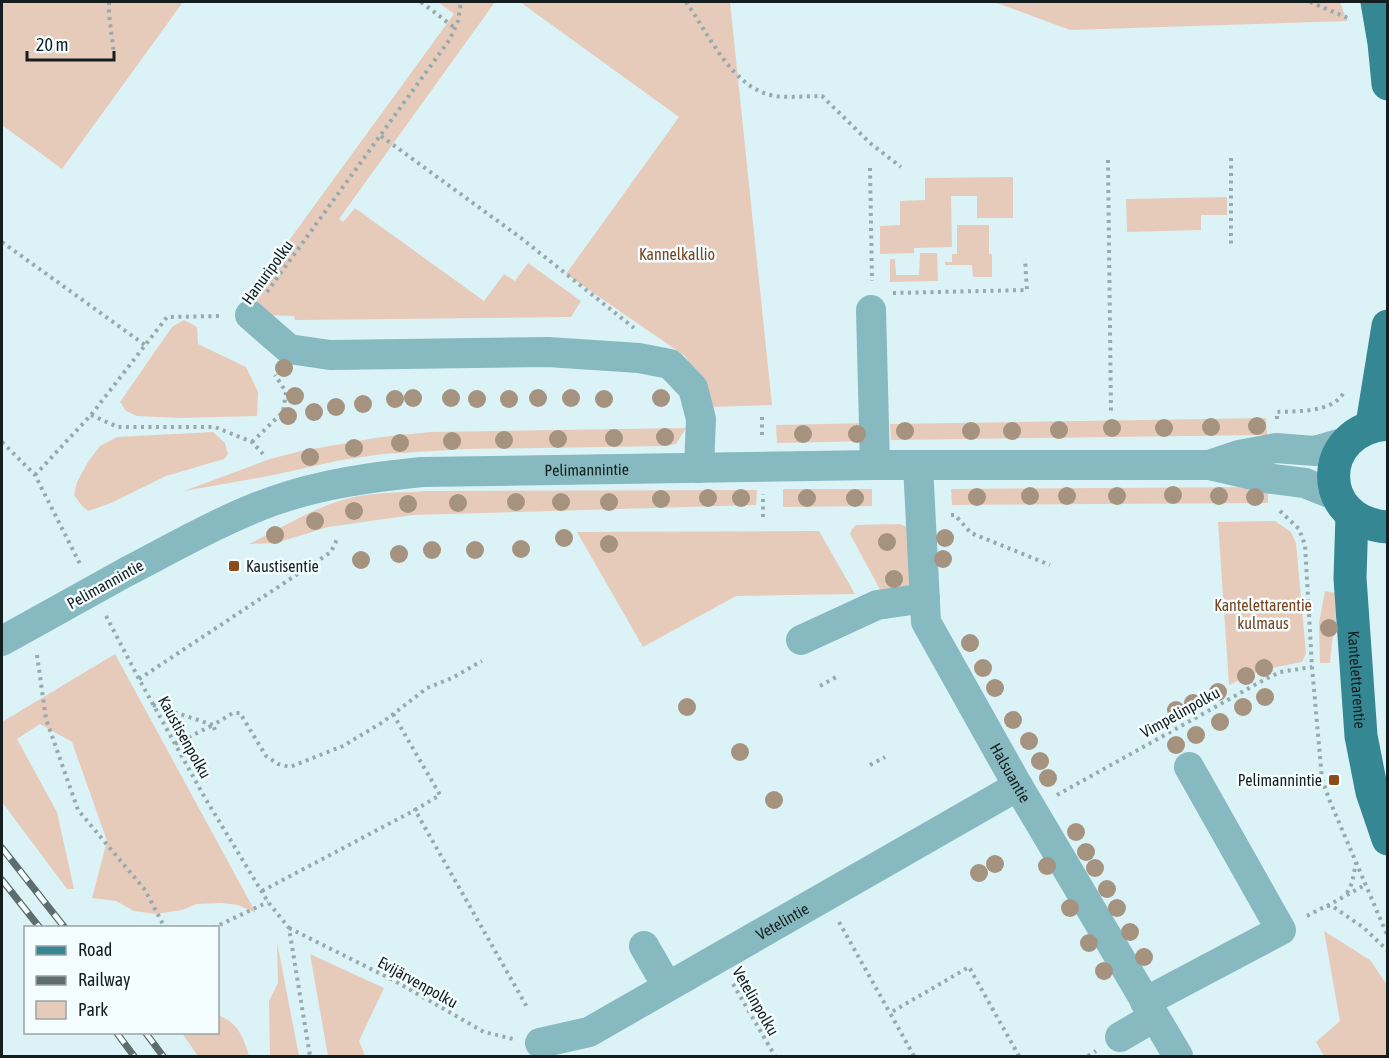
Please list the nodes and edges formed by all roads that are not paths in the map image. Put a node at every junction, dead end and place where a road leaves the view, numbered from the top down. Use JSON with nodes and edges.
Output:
{"nodes":[{"id":1,"x":1365,"y":11,"type":"edge"},
{"id":2,"x":1386,"y":43,"type":"edge"},
{"id":3,"x":1388,"y":84,"type":"edge"},
{"id":4,"x":876,"y":295,"type":"road end"},
{"id":5,"x":250,"y":315,"type":"road end"},
{"id":6,"x":1388,"y":326,"type":"edge"},
{"id":7,"x":1369,"y":430,"type":"edge"},
{"id":8,"x":875,"y":465,"type":"junction"},
{"id":9,"x":918,"y":465,"type":"junction"},
{"id":10,"x":1209,"y":465,"type":"junction"},
{"id":11,"x":699,"y":468,"type":"junction"},
{"id":12,"x":1345,"y":506,"type":"junction"},
{"id":13,"x":1388,"y":527,"type":"edge"},
{"id":14,"x":925,"y":598,"type":"junction"},
{"id":15,"x":801,"y":640,"type":"dead end"},
{"id":16,"x":2,"y":641,"type":"edge"},
{"id":17,"x":1189,"y":767,"type":"dead end"},
{"id":18,"x":1018,"y":786,"type":"junction"},
{"id":19,"x":1388,"y":839,"type":"edge"},
{"id":20,"x":644,"y":946,"type":"dead end"},
{"id":21,"x":667,"y":986,"type":"junction"},
{"id":22,"x":1150,"y":1010,"type":"junction"},
{"id":23,"x":1120,"y":1037,"type":"dead end"},
{"id":24,"x":540,"y":1043,"type":"road end"},
{"id":25,"x":1178,"y":1056,"type":"edge"}],
"edges":[{"from":1,"to":2,"type":"main road"},
{"from":2,"to":3,"type":"main road"},
{"from":4,"to":8,"type":"street"},
{"from":5,"to":11,"type":"street"},
{"from":6,"to":7,"type":"main road"},
{"from":7,"to":10,"type":"street","name":"Pelimannintie"},
{"from":7,"to":12,"type":"main road","name":"Kantelettarentie"},
{"from":8,"to":9,"type":"street","name":"Pelimannintie"},
{"from":8,"to":11,"type":"street","name":"Pelimannintie"},
{"from":9,"to":10,"type":"street","name":"Pelimannintie"},
{"from":9,"to":14,"type":"street","name":"Halsuantie"},
{"from":10,"to":12,"type":"street","name":"Pelimannintie"},
{"from":11,"to":16,"type":"street","name":"Pelimannintie","bridge":true},
{"from":12,"to":13,"type":"main road"},
{"from":12,"to":19,"type":"main road","name":"Kantelettarentie"},
{"from":14,"to":15,"type":"street"},
{"from":14,"to":18,"type":"street","name":"Halsuantie"},
{"from":17,"to":22,"type":"street"},
{"from":18,"to":21,"type":"street","name":"Vetelintie"},
{"from":18,"to":22,"type":"street","name":"Halsuantie"},
{"from":20,"to":21,"type":"street"},
{"from":21,"to":24,"type":"street","name":"Vetelintie"},
{"from":22,"to":23,"type":"street"},
{"from":22,"to":25,"type":"street","name":"Halsuantie"}]}
